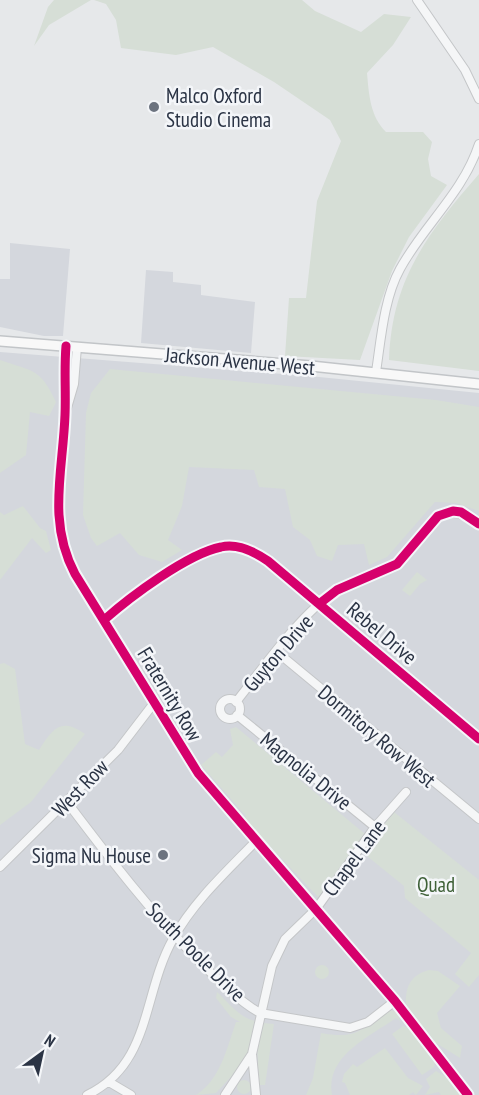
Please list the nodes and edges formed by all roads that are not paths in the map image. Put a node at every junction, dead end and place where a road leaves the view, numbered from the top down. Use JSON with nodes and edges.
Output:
{"nodes":[{"id":1,"x":417,"y":0,"type":"edge"},
{"id":2,"x":479,"y":99,"type":"edge"},
{"id":3,"x":479,"y":144,"type":"edge"},
{"id":4,"x":0,"y":341,"type":"edge"},
{"id":5,"x":66,"y":346,"type":"junction"},
{"id":6,"x":77,"y":347,"type":"junction"},
{"id":7,"x":376,"y":372,"type":"junction"},
{"id":8,"x":479,"y":384,"type":"edge"},
{"id":9,"x":66,"y":412,"type":"junction"},
{"id":10,"x":479,"y":524,"type":"edge"},
{"id":11,"x":320,"y":604,"type":"junction"},
{"id":12,"x":104,"y":620,"type":"junction"},
{"id":13,"x":277,"y":652,"type":"junction"},
{"id":14,"x":236,"y":702,"type":"junction"},
{"id":15,"x":154,"y":704,"type":"junction"},
{"id":16,"x":237,"y":715,"type":"junction"},
{"id":17,"x":479,"y":739,"type":"edge"},
{"id":18,"x":406,"y":792,"type":"dead end"},
{"id":19,"x":68,"y":802,"type":"junction"},
{"id":20,"x":479,"y":819,"type":"edge"},
{"id":21,"x":375,"y":827,"type":"junction"},
{"id":22,"x":256,"y":841,"type":"junction"},
{"id":23,"x":0,"y":867,"type":"edge"},
{"id":24,"x":316,"y":909,"type":"junction"},
{"id":25,"x":174,"y":935,"type":"junction"},
{"id":26,"x":395,"y":1001,"type":"junction"},
{"id":27,"x":260,"y":1013,"type":"junction"},
{"id":28,"x":252,"y":1054,"type":"junction"},
{"id":29,"x":110,"y":1082,"type":"junction"},
{"id":30,"x":87,"y":1095,"type":"edge"},
{"id":31,"x":131,"y":1095,"type":"edge"},
{"id":32,"x":225,"y":1095,"type":"edge"},
{"id":33,"x":256,"y":1095,"type":"edge"},
{"id":34,"x":468,"y":1095,"type":"edge"}],
"edges":[{"from":1,"to":2,"type":"street"},
{"from":3,"to":7,"type":"street"},
{"from":4,"to":5,"type":"main road","name":"Jackson Avenue West"},
{"from":5,"to":6,"type":"main road","name":"Jackson Avenue West"},
{"from":5,"to":9,"type":"street","name":"Fraternity Row"},
{"from":6,"to":7,"type":"main road","name":"Jackson Avenue West"},
{"from":6,"to":9,"type":"street","name":"Fraternity Row"},
{"from":7,"to":8,"type":"main road","name":"Jackson Avenue West"},
{"from":9,"to":12,"type":"street","name":"Fraternity Row"},
{"from":10,"to":11,"type":"street","name":"Guyton Drive"},
{"from":11,"to":12,"type":"street","name":"Rebel Drive"},
{"from":11,"to":13,"type":"street","name":"Guyton Drive"},
{"from":11,"to":17,"type":"street","name":"Rebel Drive"},
{"from":12,"to":15,"type":"street","name":"Fraternity Row"},
{"from":13,"to":14,"type":"street","name":"Guyton Drive"},
{"from":13,"to":20,"type":"street","name":"Dormitory Row West"},
{"from":14,"to":16,"type":"street","name":"Guyton Drive"},
{"from":14,"to":16,"type":"street","name":"Guyton Drive"},
{"from":15,"to":19,"type":"street","name":"West Row"},
{"from":15,"to":22,"type":"street","name":"Fraternity Row"},
{"from":16,"to":21,"type":"street","name":"Magnolia Drive"},
{"from":18,"to":21,"type":"street","name":"Chapel Lane"},
{"from":19,"to":23,"type":"street","name":"West Row"},
{"from":19,"to":25,"type":"street","name":"South Poole Drive"},
{"from":21,"to":24,"type":"street","name":"Chapel Lane"},
{"from":22,"to":24,"type":"street","name":"Fraternity Row"},
{"from":22,"to":25,"type":"street"},
{"from":24,"to":26,"type":"street","name":"Fraternity Row"},
{"from":24,"to":27,"type":"street","name":"Chapel Lane"},
{"from":25,"to":27,"type":"street","name":"South Poole Drive"},
{"from":25,"to":29,"type":"street"},
{"from":26,"to":27,"type":"street","name":"South Poole Drive"},
{"from":26,"to":34,"type":"street","name":"Fraternity Row"},
{"from":27,"to":28,"type":"street","name":"Chapel Lane"},
{"from":28,"to":32,"type":"street","name":"Chapel Lane"},
{"from":28,"to":33,"type":"street","name":"Chapel Lane"},
{"from":29,"to":30,"type":"street"},
{"from":29,"to":31,"type":"street"}]}
